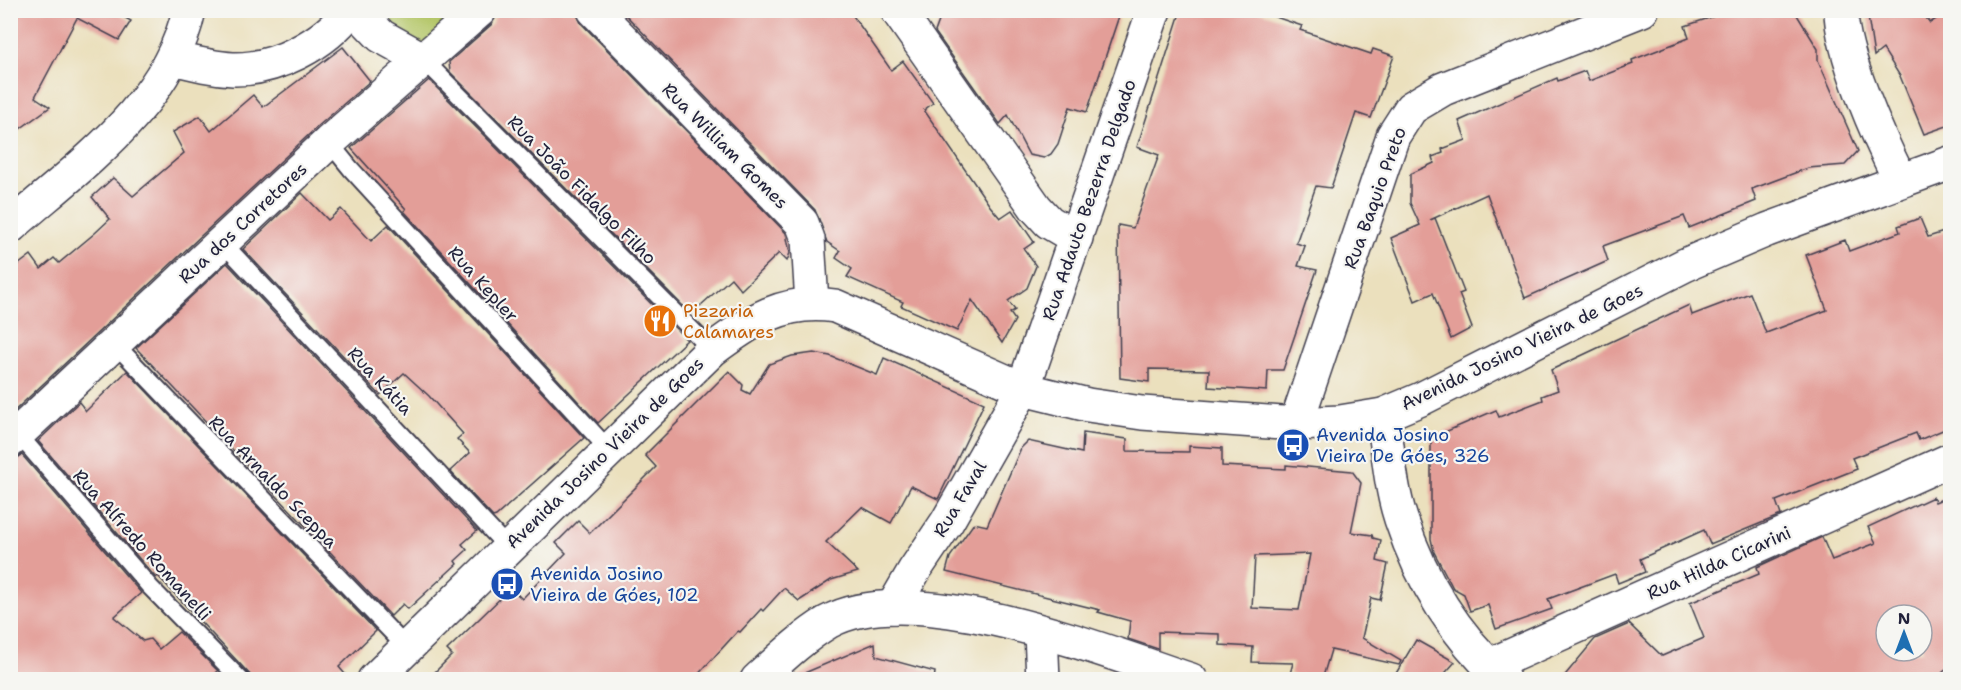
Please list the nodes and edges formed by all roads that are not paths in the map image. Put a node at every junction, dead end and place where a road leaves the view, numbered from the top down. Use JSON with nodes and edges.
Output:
{"nodes":[{"id":1,"x":189,"y":10,"type":"edge"},
{"id":2,"x":480,"y":10,"type":"edge"},
{"id":3,"x":594,"y":10,"type":"edge"},
{"id":4,"x":897,"y":10,"type":"edge"},
{"id":5,"x":1154,"y":10,"type":"edge"},
{"id":6,"x":1642,"y":10,"type":"edge"},
{"id":7,"x":1841,"y":10,"type":"edge"},
{"id":8,"x":361,"y":13,"type":"edge"},
{"id":9,"x":173,"y":58,"type":"junction"},
{"id":10,"x":424,"y":60,"type":"junction"},
{"id":11,"x":329,"y":142,"type":"junction"},
{"id":12,"x":1950,"y":163,"type":"edge"},
{"id":13,"x":1900,"y":180,"type":"junction"},
{"id":14,"x":10,"y":227,"type":"edge"},
{"id":15,"x":1076,"y":238,"type":"junction"},
{"id":16,"x":223,"y":243,"type":"junction"},
{"id":17,"x":812,"y":303,"type":"junction"},
{"id":18,"x":114,"y":343,"type":"junction"},
{"id":19,"x":712,"y":350,"type":"junction"},
{"id":20,"x":1023,"y":389,"type":"junction"},
{"id":21,"x":1383,"y":415,"type":"junction"},
{"id":22,"x":1296,"y":424,"type":"junction"},
{"id":23,"x":14,"y":438,"type":"edge"},
{"id":24,"x":610,"y":451,"type":"junction"},
{"id":25,"x":1950,"y":460,"type":"edge"},
{"id":26,"x":507,"y":547,"type":"junction"},
{"id":27,"x":893,"y":607,"type":"junction"},
{"id":28,"x":1041,"y":632,"type":"junction"},
{"id":29,"x":406,"y":647,"type":"junction"},
{"id":30,"x":1495,"y":673,"type":"edge"},
{"id":31,"x":241,"y":680,"type":"edge"},
{"id":32,"x":374,"y":680,"type":"edge"},
{"id":33,"x":757,"y":680,"type":"edge"},
{"id":34,"x":1043,"y":680,"type":"edge"},
{"id":35,"x":1191,"y":680,"type":"edge"}],
"edges":[{"from":1,"to":9,"type":"street"},
{"from":2,"to":10,"type":"street","name":"Rua dos Corretores"},
{"from":3,"to":17,"type":"street","name":"Rua William Gomes"},
{"from":4,"to":15,"type":"street"},
{"from":5,"to":15,"type":"street","name":"Rua Adauto Bezerra Delgado"},
{"from":6,"to":22,"type":"street","name":"Rua Baquio Preto"},
{"from":7,"to":13,"type":"street"},
{"from":8,"to":9,"type":"street"},
{"from":8,"to":10,"type":"street"},
{"from":9,"to":14,"type":"street"},
{"from":10,"to":11,"type":"street","name":"Rua dos Corretores"},
{"from":10,"to":19,"type":"lane","name":"Rua João Fidalgo Filho"},
{"from":11,"to":16,"type":"street","name":"Rua dos Corretores"},
{"from":11,"to":24,"type":"lane","name":"Rua Kepler"},
{"from":12,"to":13,"type":"street","name":"Avenida Josino Vieira de Goes"},
{"from":13,"to":21,"type":"street","name":"Avenida Josino Vieira de Goes"},
{"from":15,"to":20,"type":"street","name":"Rua Adauto Bezerra Delgado"},
{"from":16,"to":18,"type":"street","name":"Rua dos Corretores"},
{"from":16,"to":26,"type":"lane","name":"Rua Kátia"},
{"from":17,"to":19,"type":"street","name":"Avenida Josino Vieira de Goes"},
{"from":17,"to":20,"type":"street","name":"Avenida Josino Vieira de Goes"},
{"from":18,"to":23,"type":"street","name":"Rua dos Corretores"},
{"from":18,"to":29,"type":"lane","name":"Rua Arnaldo Sceppa"},
{"from":19,"to":24,"type":"street","name":"Avenida Josino Vieira de Goes"},
{"from":20,"to":22,"type":"street","name":"Avenida Josino Vieira de Goes"},
{"from":20,"to":27,"type":"street","name":"Rua Faval"},
{"from":21,"to":22,"type":"street","name":"Avenida Josino Vieira de Goes"},
{"from":21,"to":30,"type":"street"},
{"from":23,"to":31,"type":"lane","name":"Rua Alfredo Romanelli"},
{"from":24,"to":26,"type":"street","name":"Avenida Josino Vieira de Goes"},
{"from":25,"to":30,"type":"street","name":"Rua Hilda Cicarini"},
{"from":26,"to":29,"type":"street","name":"Avenida Josino Vieira de Goes"},
{"from":27,"to":28,"type":"street"},
{"from":27,"to":33,"type":"street"},
{"from":28,"to":34,"type":"street"},
{"from":28,"to":35,"type":"street"},
{"from":29,"to":32,"type":"street","name":"Avenida Josino Vieira de Goes"}]}
